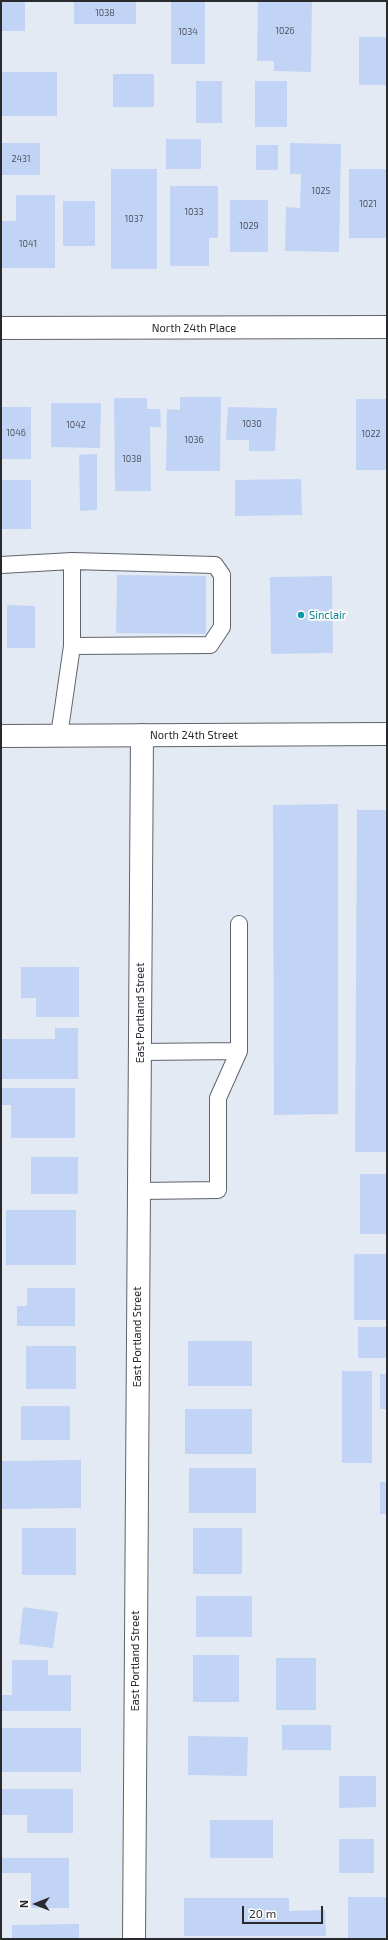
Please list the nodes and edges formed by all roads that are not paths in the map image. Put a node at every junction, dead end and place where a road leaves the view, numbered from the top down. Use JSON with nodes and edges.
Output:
{"nodes":[{"id":1,"x":387,"y":327,"type":"edge"},
{"id":2,"x":1,"y":328,"type":"edge"},
{"id":3,"x":72,"y":561,"type":"junction"},
{"id":4,"x":1,"y":565,"type":"edge"},
{"id":5,"x":72,"y":646,"type":"junction"},
{"id":6,"x":387,"y":734,"type":"edge"},
{"id":7,"x":142,"y":735,"type":"junction"},
{"id":8,"x":1,"y":736,"type":"edge"},
{"id":9,"x":59,"y":736,"type":"junction"},
{"id":10,"x":239,"y":924,"type":"dead end"},
{"id":11,"x":239,"y":1051,"type":"junction"},
{"id":12,"x":140,"y":1052,"type":"junction"},
{"id":13,"x":139,"y":1191,"type":"junction"},
{"id":14,"x":134,"y":1939,"type":"edge"}],
"edges":[{"from":1,"to":2,"type":"street","name":"North 24th Place"},
{"from":3,"to":4,"type":"lane"},
{"from":3,"to":5,"type":"lane"},
{"from":3,"to":5,"type":"lane"},
{"from":5,"to":9,"type":"lane"},
{"from":6,"to":7,"type":"street","name":"North 24th Street"},
{"from":7,"to":9,"type":"street","name":"North 24th Street"},
{"from":7,"to":12,"type":"street","name":"East Portland Street"},
{"from":8,"to":9,"type":"street","name":"North 24th Street"},
{"from":10,"to":11,"type":"lane"},
{"from":11,"to":12,"type":"lane"},
{"from":11,"to":13,"type":"lane"},
{"from":12,"to":13,"type":"street","name":"East Portland Street"},
{"from":13,"to":14,"type":"street","name":"East Portland Street"}]}
